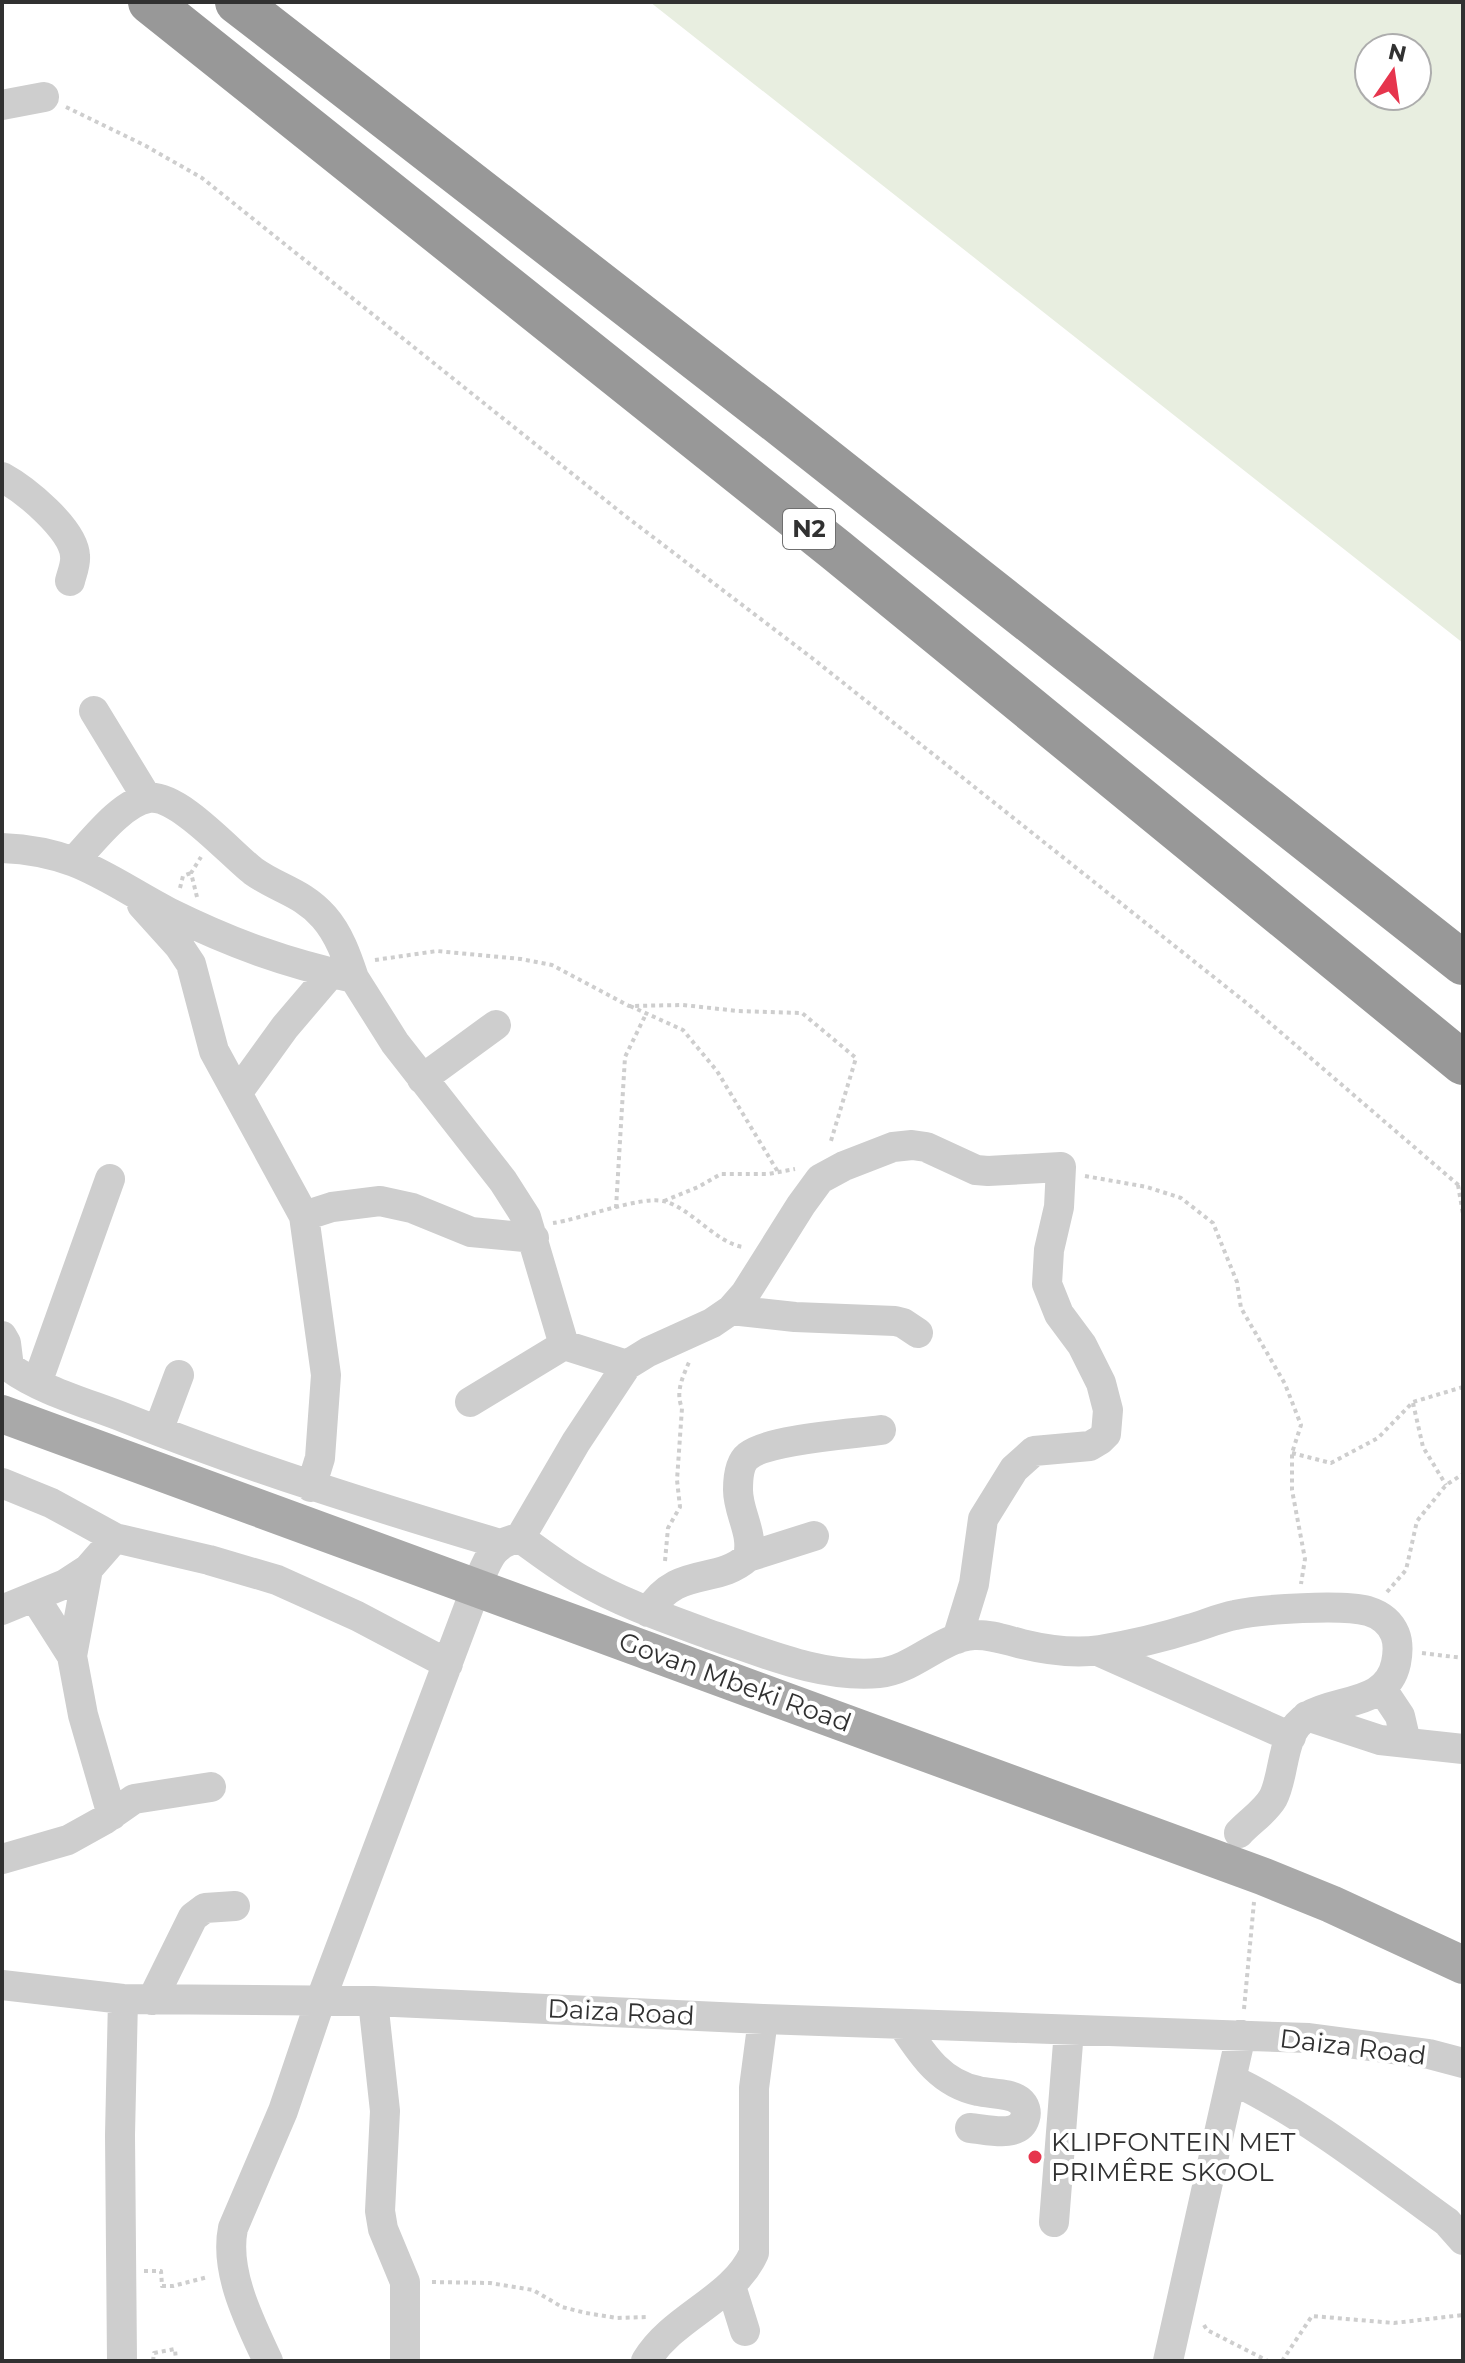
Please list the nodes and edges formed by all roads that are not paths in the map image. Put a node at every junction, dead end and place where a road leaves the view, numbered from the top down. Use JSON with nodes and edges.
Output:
{"nodes":[{"id":1,"x":150,"y":2,"type":"edge"},
{"id":2,"x":237,"y":2,"type":"edge"},
{"id":3,"x":44,"y":97,"type":"road end"},
{"id":4,"x":2,"y":105,"type":"edge"},
{"id":5,"x":2,"y":477,"type":"edge"},
{"id":6,"x":70,"y":581,"type":"dead end"},
{"id":7,"x":94,"y":711,"type":"dead end"},
{"id":8,"x":147,"y":798,"type":"junction"},
{"id":9,"x":2,"y":848,"type":"edge"},
{"id":10,"x":74,"y":861,"type":"junction"},
{"id":11,"x":127,"y":889,"type":"junction"},
{"id":12,"x":1463,"y":963,"type":"edge"},
{"id":13,"x":345,"y":972,"type":"junction"},
{"id":14,"x":496,"y":1025,"type":"dead end"},
{"id":15,"x":1463,"y":1063,"type":"edge"},
{"id":16,"x":422,"y":1079,"type":"junction"},
{"id":17,"x":238,"y":1092,"type":"junction"},
{"id":18,"x":110,"y":1179,"type":"dead end"},
{"id":19,"x":304,"y":1216,"type":"junction"},
{"id":20,"x":533,"y":1232,"type":"junction"},
{"id":21,"x":731,"y":1310,"type":"junction"},
{"id":22,"x":918,"y":1333,"type":"dead end"},
{"id":23,"x":2,"y":1336,"type":"edge"},
{"id":24,"x":564,"y":1345,"type":"junction"},
{"id":25,"x":627,"y":1365,"type":"junction"},
{"id":26,"x":179,"y":1375,"type":"dead end"},
{"id":27,"x":37,"y":1383,"type":"junction"},
{"id":28,"x":470,"y":1402,"type":"dead end"},
{"id":29,"x":2,"y":1414,"type":"edge"},
{"id":30,"x":881,"y":1430,"type":"dead end"},
{"id":31,"x":158,"y":1431,"type":"junction"},
{"id":32,"x":2,"y":1483,"type":"edge"},
{"id":33,"x":311,"y":1487,"type":"junction"},
{"id":34,"x":814,"y":1536,"type":"dead end"},
{"id":35,"x":115,"y":1538,"type":"junction"},
{"id":36,"x":510,"y":1541,"type":"junction"},
{"id":37,"x":748,"y":1557,"type":"junction"},
{"id":38,"x":88,"y":1569,"type":"junction"},
{"id":39,"x":476,"y":1588,"type":"junction"},
{"id":40,"x":35,"y":1598,"type":"junction"},
{"id":41,"x":652,"y":1605,"type":"junction"},
{"id":42,"x":2,"y":1610,"type":"edge"},
{"id":43,"x":957,"y":1639,"type":"junction"},
{"id":44,"x":1098,"y":1651,"type":"junction"},
{"id":45,"x":72,"y":1656,"type":"junction"},
{"id":46,"x":448,"y":1664,"type":"junction"},
{"id":47,"x":1382,"y":1689,"type":"junction"},
{"id":48,"x":1299,"y":1727,"type":"junction"},
{"id":49,"x":1406,"y":1742,"type":"junction"},
{"id":50,"x":1463,"y":1749,"type":"edge"},
{"id":51,"x":211,"y":1787,"type":"dead end"},
{"id":52,"x":112,"y":1815,"type":"junction"},
{"id":53,"x":1239,"y":1833,"type":"dead end"},
{"id":54,"x":2,"y":1859,"type":"edge"},
{"id":55,"x":235,"y":1906,"type":"dead end"},
{"id":56,"x":1463,"y":1965,"type":"edge"},
{"id":57,"x":2,"y":1985,"type":"edge"},
{"id":58,"x":321,"y":1999,"type":"junction"},
{"id":59,"x":138,"y":2000,"type":"junction"},
{"id":60,"x":373,"y":2001,"type":"junction"},
{"id":61,"x":763,"y":2019,"type":"junction"},
{"id":62,"x":902,"y":2024,"type":"junction"},
{"id":63,"x":1069,"y":2030,"type":"junction"},
{"id":64,"x":1241,"y":2035,"type":"junction"},
{"id":65,"x":1463,"y":2063,"type":"edge"},
{"id":66,"x":1233,"y":2080,"type":"junction"},
{"id":67,"x":970,"y":2128,"type":"dead end"},
{"id":68,"x":1054,"y":2222,"type":"dead end"},
{"id":69,"x":1463,"y":2240,"type":"edge"},
{"id":70,"x":731,"y":2286,"type":"junction"},
{"id":71,"x":745,"y":2331,"type":"dead end"},
{"id":72,"x":122,"y":2361,"type":"edge"},
{"id":73,"x":268,"y":2361,"type":"edge"},
{"id":74,"x":405,"y":2361,"type":"edge"},
{"id":75,"x":646,"y":2361,"type":"edge"},
{"id":76,"x":1168,"y":2361,"type":"edge"}],
"edges":[{"from":1,"to":15,"type":"highway","number":"N2"},
{"from":2,"to":12,"type":"highway","number":"N2"},
{"from":3,"to":4,"type":"street"},
{"from":5,"to":6,"type":"street"},
{"from":7,"to":8,"type":"street"},
{"from":8,"to":10,"type":"street"},
{"from":8,"to":13,"type":"street"},
{"from":9,"to":10,"type":"street"},
{"from":10,"to":11,"type":"street"},
{"from":11,"to":13,"type":"street"},
{"from":11,"to":17,"type":"street"},
{"from":13,"to":16,"type":"street"},
{"from":13,"to":17,"type":"street"},
{"from":14,"to":16,"type":"street"},
{"from":16,"to":20,"type":"street"},
{"from":17,"to":19,"type":"street"},
{"from":18,"to":27,"type":"street"},
{"from":19,"to":20,"type":"street"},
{"from":19,"to":33,"type":"street"},
{"from":20,"to":24,"type":"street"},
{"from":21,"to":22,"type":"street"},
{"from":21,"to":25,"type":"street"},
{"from":21,"to":43,"type":"street"},
{"from":23,"to":27,"type":"street"},
{"from":24,"to":25,"type":"street"},
{"from":24,"to":28,"type":"street"},
{"from":25,"to":36,"type":"street"},
{"from":26,"to":31,"type":"street"},
{"from":27,"to":31,"type":"street"},
{"from":29,"to":39,"type":"main road","name":"Govan Mbeki Road"},
{"from":30,"to":37,"type":"street"},
{"from":31,"to":33,"type":"street"},
{"from":32,"to":35,"type":"street"},
{"from":33,"to":36,"type":"street"},
{"from":34,"to":37,"type":"street"},
{"from":35,"to":38,"type":"street"},
{"from":35,"to":46,"type":"street"},
{"from":36,"to":39,"type":"street"},
{"from":36,"to":41,"type":"street"},
{"from":37,"to":41,"type":"street"},
{"from":38,"to":40,"type":"street"},
{"from":38,"to":45,"type":"street"},
{"from":39,"to":46,"type":"street"},
{"from":39,"to":56,"type":"main road","name":"Govan Mbeki Road"},
{"from":40,"to":42,"type":"street"},
{"from":40,"to":45,"type":"street"},
{"from":41,"to":43,"type":"street"},
{"from":43,"to":44,"type":"street"},
{"from":44,"to":47,"type":"street"},
{"from":44,"to":48,"type":"street"},
{"from":45,"to":52,"type":"street"},
{"from":46,"to":58,"type":"street"},
{"from":47,"to":48,"type":"street"},
{"from":47,"to":49,"type":"street"},
{"from":48,"to":49,"type":"street"},
{"from":48,"to":53,"type":"street"},
{"from":49,"to":50,"type":"street"},
{"from":51,"to":52,"type":"street"},
{"from":52,"to":54,"type":"street"},
{"from":55,"to":59,"type":"street"},
{"from":57,"to":59,"type":"street","name":"Daiza Road"},
{"from":58,"to":59,"type":"street","name":"Daiza Road"},
{"from":58,"to":60,"type":"street","name":"Daiza Road"},
{"from":58,"to":73,"type":"street"},
{"from":59,"to":72,"type":"street"},
{"from":60,"to":61,"type":"street","name":"Daiza Road"},
{"from":60,"to":74,"type":"street"},
{"from":61,"to":62,"type":"street","name":"Daiza Road"},
{"from":61,"to":70,"type":"street"},
{"from":62,"to":63,"type":"street","name":"Daiza Road"},
{"from":62,"to":67,"type":"street"},
{"from":63,"to":64,"type":"street","name":"Daiza Road"},
{"from":63,"to":68,"type":"street"},
{"from":64,"to":65,"type":"street","name":"Daiza Road"},
{"from":64,"to":66,"type":"street","name":"Daiza Road"},
{"from":66,"to":69,"type":"street"},
{"from":66,"to":76,"type":"street","name":"Daiza Road"},
{"from":70,"to":71,"type":"street"},
{"from":70,"to":75,"type":"street"}]}
